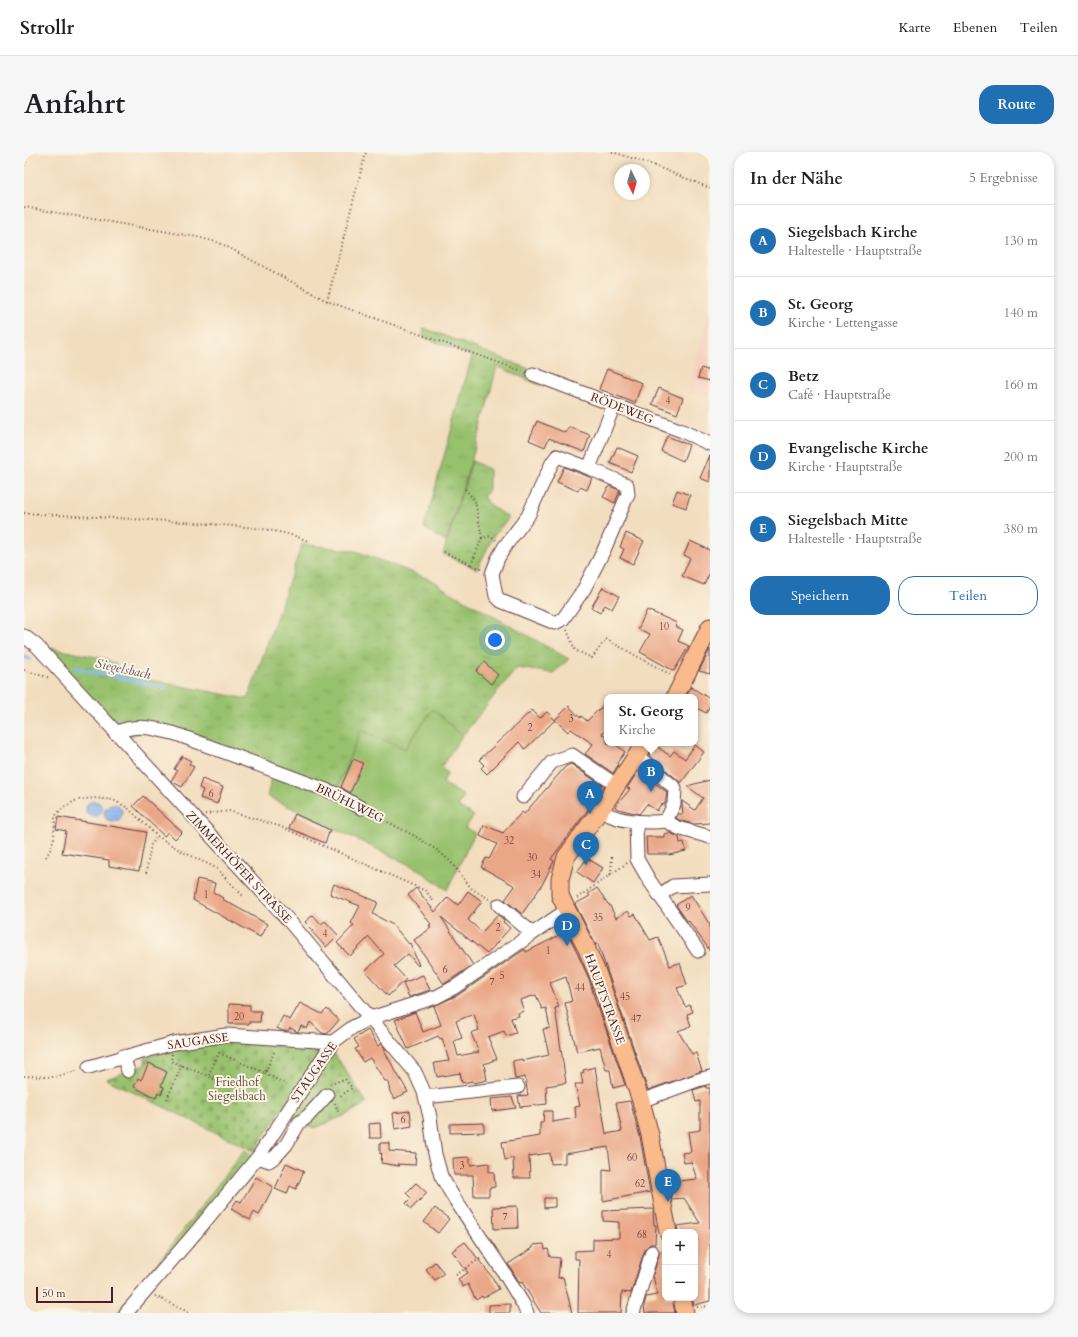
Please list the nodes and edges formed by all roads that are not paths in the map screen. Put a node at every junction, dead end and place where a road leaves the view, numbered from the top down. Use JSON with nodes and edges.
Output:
{"nodes":[{"id":1,"x":533,"y":374,"type":"road end"},
{"id":2,"x":614,"y":405,"type":"junction"},
{"id":3,"x":710,"y":444,"type":"edge"},
{"id":4,"x":589,"y":468,"type":"junction"},
{"id":5,"x":709,"y":634,"type":"edge"},
{"id":6,"x":24,"y":636,"type":"edge"},
{"id":7,"x":677,"y":694,"type":"edge"},
{"id":8,"x":115,"y":733,"type":"junction"},
{"id":9,"x":641,"y":749,"type":"edge"},
{"id":10,"x":616,"y":785,"type":"junction"},
{"id":11,"x":523,"y":797,"type":"dead end"},
{"id":12,"x":361,"y":808,"type":"road end"},
{"id":13,"x":601,"y":809,"type":"junction"},
{"id":14,"x":636,"y":821,"type":"junction"},
{"id":15,"x":666,"y":821,"type":"junction"},
{"id":16,"x":710,"y":837,"type":"edge"},
{"id":17,"x":710,"y":884,"type":"edge"},
{"id":18,"x":660,"y":895,"type":"junction"},
{"id":19,"x":499,"y":905,"type":"road end"},
{"id":20,"x":566,"y":908,"type":"junction"},
{"id":21,"x":532,"y":933,"type":"junction"},
{"id":22,"x":698,"y":951,"type":"dead end"},
{"id":23,"x":371,"y":1018,"type":"junction"},
{"id":24,"x":333,"y":1042,"type":"junction"},
{"id":25,"x":123,"y":1056,"type":"junction"},
{"id":26,"x":89,"y":1067,"type":"road end"},
{"id":27,"x":128,"y":1071,"type":"dead end"},
{"id":28,"x":710,"y":1077,"type":"edge"},
{"id":29,"x":518,"y":1087,"type":"dead end"},
{"id":30,"x":330,"y":1097,"type":"road end"},
{"id":31,"x":425,"y":1097,"type":"junction"},
{"id":32,"x":641,"y":1101,"type":"junction"},
{"id":33,"x":258,"y":1157,"type":"junction"},
{"id":34,"x":667,"y":1229,"type":"edge"},
{"id":35,"x":652,"y":1252,"type":"dead end"},
{"id":36,"x":683,"y":1301,"type":"edge"},
{"id":37,"x":126,"y":1313,"type":"edge"},
{"id":38,"x":527,"y":1313,"type":"edge"},
{"id":39,"x":633,"y":1313,"type":"edge"},
{"id":40,"x":685,"y":1313,"type":"edge"}],
"edges":[{"from":1,"to":2,"type":"street","name":"RÖDEWEG"},
{"from":2,"to":3,"type":"street","name":"RÖDEWEG"},
{"from":2,"to":4,"type":"street"},
{"from":4,"to":4,"type":"street"},
{"from":5,"to":7,"type":"main road"},
{"from":6,"to":8,"type":"street","name":"ZIMMERHÖFER STRASSE"},
{"from":8,"to":12,"type":"street","name":"BRÜHLWEG"},
{"from":8,"to":23,"type":"street","name":"ZIMMERHÖFER STRASSE"},
{"from":9,"to":10,"type":"main road","name":"HAUPTSTRASSE"},
{"from":9,"to":15,"type":"street"},
{"from":10,"to":11,"type":"street"},
{"from":10,"to":13,"type":"main road","name":"HAUPTSTRASSE"},
{"from":13,"to":14,"type":"street"},
{"from":13,"to":20,"type":"main road","name":"HAUPTSTRASSE"},
{"from":14,"to":15,"type":"street"},
{"from":14,"to":18,"type":"street"},
{"from":15,"to":16,"type":"street"},
{"from":17,"to":18,"type":"street"},
{"from":18,"to":22,"type":"street"},
{"from":19,"to":21,"type":"street"},
{"from":20,"to":21,"type":"street","name":"STAUGASSE"},
{"from":20,"to":32,"type":"main road","name":"HAUPTSTRASSE"},
{"from":21,"to":23,"type":"street","name":"STAUGASSE"},
{"from":23,"to":24,"type":"street","name":"STAUGASSE"},
{"from":23,"to":31,"type":"street","name":"ZIMMERHÖFER STRASSE"},
{"from":24,"to":25,"type":"street","name":"SAUGASSE"},
{"from":24,"to":33,"type":"street","name":"STAUGASSE"},
{"from":25,"to":26,"type":"street","name":"SAUGASSE"},
{"from":25,"to":27,"type":"street"},
{"from":28,"to":32,"type":"street"},
{"from":29,"to":31,"type":"street"},
{"from":30,"to":33,"type":"street"},
{"from":31,"to":38,"type":"street","name":"ZIMMERHÖFER STRASSE"},
{"from":32,"to":34,"type":"main road","name":"HAUPTSTRASSE"},
{"from":33,"to":37,"type":"street","name":"STAUGASSE"},
{"from":35,"to":39,"type":"street"},
{"from":36,"to":40,"type":"main road"}]}
